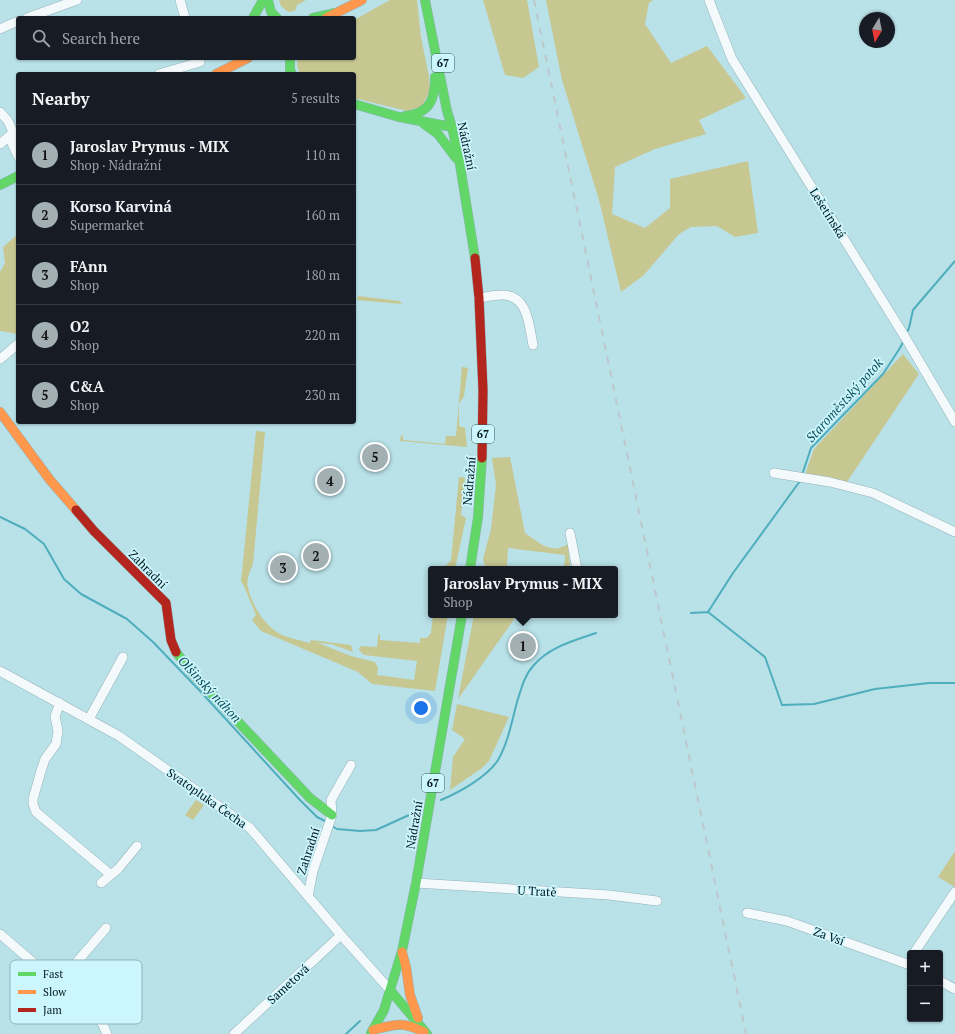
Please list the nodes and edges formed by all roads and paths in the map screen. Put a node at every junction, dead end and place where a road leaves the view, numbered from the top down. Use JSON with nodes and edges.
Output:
{"nodes":[{"id":1,"x":77,"y":0,"type":"edge"},
{"id":2,"x":180,"y":0,"type":"edge"},
{"id":3,"x":263,"y":0,"type":"edge"},
{"id":4,"x":268,"y":0,"type":"edge"},
{"id":5,"x":362,"y":0,"type":"edge"},
{"id":6,"x":425,"y":0,"type":"edge"},
{"id":7,"x":431,"y":0,"type":"edge"},
{"id":8,"x":709,"y":0,"type":"edge"},
{"id":9,"x":336,"y":13,"type":"junction"},
{"id":10,"x":33,"y":16,"type":"edge"},
{"id":11,"x":184,"y":16,"type":"edge"},
{"id":12,"x":254,"y":16,"type":"edge"},
{"id":13,"x":275,"y":16,"type":"edge"},
{"id":14,"x":322,"y":16,"type":"edge"},
{"id":15,"x":330,"y":16,"type":"edge"},
{"id":16,"x":16,"y":22,"type":"edge"},
{"id":17,"x":0,"y":29,"type":"edge"},
{"id":18,"x":434,"y":47,"type":"junction"},
{"id":19,"x":199,"y":60,"type":"edge"},
{"id":20,"x":244,"y":60,"type":"edge"},
{"id":21,"x":290,"y":60,"type":"edge"},
{"id":22,"x":221,"y":62,"type":"dead end"},
{"id":23,"x":167,"y":72,"type":"edge"},
{"id":24,"x":209,"y":72,"type":"edge"},
{"id":25,"x":220,"y":72,"type":"edge"},
{"id":26,"x":291,"y":72,"type":"edge"},
{"id":27,"x":356,"y":105,"type":"edge"},
{"id":28,"x":0,"y":112,"type":"edge"},
{"id":29,"x":400,"y":117,"type":"junction"},
{"id":30,"x":413,"y":119,"type":"junction"},
{"id":31,"x":452,"y":127,"type":"junction"},
{"id":32,"x":16,"y":130,"type":"edge"},
{"id":33,"x":0,"y":144,"type":"edge"},
{"id":34,"x":16,"y":152,"type":"edge"},
{"id":35,"x":460,"y":165,"type":"junction"},
{"id":36,"x":16,"y":177,"type":"edge"},
{"id":37,"x":0,"y":186,"type":"edge"},
{"id":38,"x":479,"y":298,"type":"junction"},
{"id":39,"x":533,"y":345,"type":"dead end"},
{"id":40,"x":16,"y":346,"type":"edge"},
{"id":41,"x":0,"y":359,"type":"edge"},
{"id":42,"x":1,"y":415,"type":"edge"},
{"id":43,"x":955,"y":422,"type":"edge"},
{"id":44,"x":774,"y":473,"type":"dead end"},
{"id":45,"x":955,"y":532,"type":"edge"},
{"id":46,"x":570,"y":533,"type":"dead end"},
{"id":47,"x":470,"y":566,"type":"edge"},
{"id":48,"x":576,"y":566,"type":"edge"},
{"id":49,"x":461,"y":618,"type":"edge"},
{"id":50,"x":122,"y":658,"type":"dead end"},
{"id":51,"x":0,"y":671,"type":"edge"},
{"id":52,"x":60,"y":703,"type":"junction"},
{"id":53,"x":89,"y":719,"type":"junction"},
{"id":54,"x":351,"y":765,"type":"dead end"},
{"id":55,"x":330,"y":821,"type":"junction"},
{"id":56,"x":137,"y":846,"type":"dead end"},
{"id":57,"x":111,"y":875,"type":"junction"},
{"id":58,"x":101,"y":883,"type":"dead end"},
{"id":59,"x":416,"y":883,"type":"junction"},
{"id":60,"x":955,"y":892,"type":"edge"},
{"id":61,"x":308,"y":896,"type":"junction"},
{"id":62,"x":657,"y":901,"type":"dead end"},
{"id":63,"x":747,"y":913,"type":"dead end"},
{"id":64,"x":106,"y":928,"type":"dead end"},
{"id":65,"x":0,"y":934,"type":"edge"},
{"id":66,"x":341,"y":935,"type":"junction"},
{"id":67,"x":916,"y":950,"type":"edge"},
{"id":68,"x":402,"y":951,"type":"junction"},
{"id":69,"x":30,"y":960,"type":"edge"},
{"id":70,"x":79,"y":960,"type":"edge"},
{"id":71,"x":907,"y":963,"type":"edge"},
{"id":72,"x":943,"y":983,"type":"edge"},
{"id":73,"x":955,"y":989,"type":"edge"},
{"id":74,"x":390,"y":990,"type":"junction"},
{"id":75,"x":103,"y":1024,"type":"edge"},
{"id":76,"x":425,"y":1031,"type":"edge"},
{"id":77,"x":371,"y":1032,"type":"edge"},
{"id":78,"x":107,"y":1034,"type":"edge"},
{"id":79,"x":234,"y":1034,"type":"edge"}],
"edges":[{"from":1,"to":10,"type":"street"},
{"from":2,"to":11,"type":"street"},
{"from":3,"to":12,"type":"main road"},
{"from":4,"to":13,"type":"main road"},
{"from":5,"to":9,"type":"main road"},
{"from":6,"to":18,"type":"main road","name":"Nádražní","number":"67"},
{"from":7,"to":31,"type":"main road","number":"67"},
{"from":8,"to":43,"type":"street","name":"Lešetínská"},
{"from":9,"to":14,"type":"main road"},
{"from":9,"to":15,"type":"main road"},
{"from":16,"to":17,"type":"street"},
{"from":18,"to":29,"type":"main road"},
{"from":18,"to":31,"type":"main road","name":"Nádražní","number":"67"},
{"from":19,"to":23,"type":"street"},
{"from":20,"to":25,"type":"main road"},
{"from":21,"to":26,"type":"main road"},
{"from":22,"to":24,"type":"main road"},
{"from":27,"to":29,"type":"main road","number":"67"},
{"from":28,"to":32,"type":"street"},
{"from":29,"to":30,"type":"main road","number":"67"},
{"from":30,"to":31,"type":"main road","number":"67"},
{"from":30,"to":35,"type":"main road","number":"67"},
{"from":31,"to":35,"type":"main road","name":"Nádražní","number":"67"},
{"from":32,"to":33,"type":"street"},
{"from":32,"to":34,"type":"street"},
{"from":35,"to":38,"type":"main road","name":"Nádražní","number":"67"},
{"from":36,"to":37,"type":"main road"},
{"from":38,"to":39,"type":"street"},
{"from":38,"to":47,"type":"main road","name":"Nádražní","number":"67"},
{"from":40,"to":41,"type":"street"},
{"from":42,"to":55,"type":"main road","name":"Zahradní"},
{"from":44,"to":45,"type":"street"},
{"from":46,"to":48,"type":"street"},
{"from":49,"to":59,"type":"main road","name":"Nádražní","number":"67"},
{"from":50,"to":53,"type":"street"},
{"from":51,"to":52,"type":"street","name":"Svatopluka Čecha"},
{"from":52,"to":53,"type":"street","name":"Svatopluka Čecha"},
{"from":52,"to":57,"type":"street"},
{"from":53,"to":61,"type":"street","name":"Svatopluka Čecha"},
{"from":54,"to":55,"type":"street","name":"Zahradní"},
{"from":55,"to":61,"type":"street","name":"Zahradní"},
{"from":56,"to":57,"type":"street"},
{"from":57,"to":58,"type":"street"},
{"from":59,"to":62,"type":"street","name":"U Tratě"},
{"from":59,"to":68,"type":"main road","name":"Nádražní","number":"67"},
{"from":60,"to":67,"type":"street"},
{"from":61,"to":66,"type":"street","name":"Svatopluka Čecha"},
{"from":63,"to":71,"type":"street","name":"Za Vsí"},
{"from":64,"to":70,"type":"street"},
{"from":65,"to":69,"type":"street"},
{"from":66,"to":74,"type":"street","name":"Svatopluka Čecha"},
{"from":66,"to":79,"type":"street","name":"Sametová"},
{"from":68,"to":74,"type":"main road","name":"Nádražní","number":"67"},
{"from":68,"to":76,"type":"main road"},
{"from":72,"to":73,"type":"street"},
{"from":74,"to":76,"type":"main road"},
{"from":74,"to":77,"type":"main road","name":"Nádražní"},
{"from":75,"to":78,"type":"street"},
{"from":76,"to":77,"type":"main road"}]}
